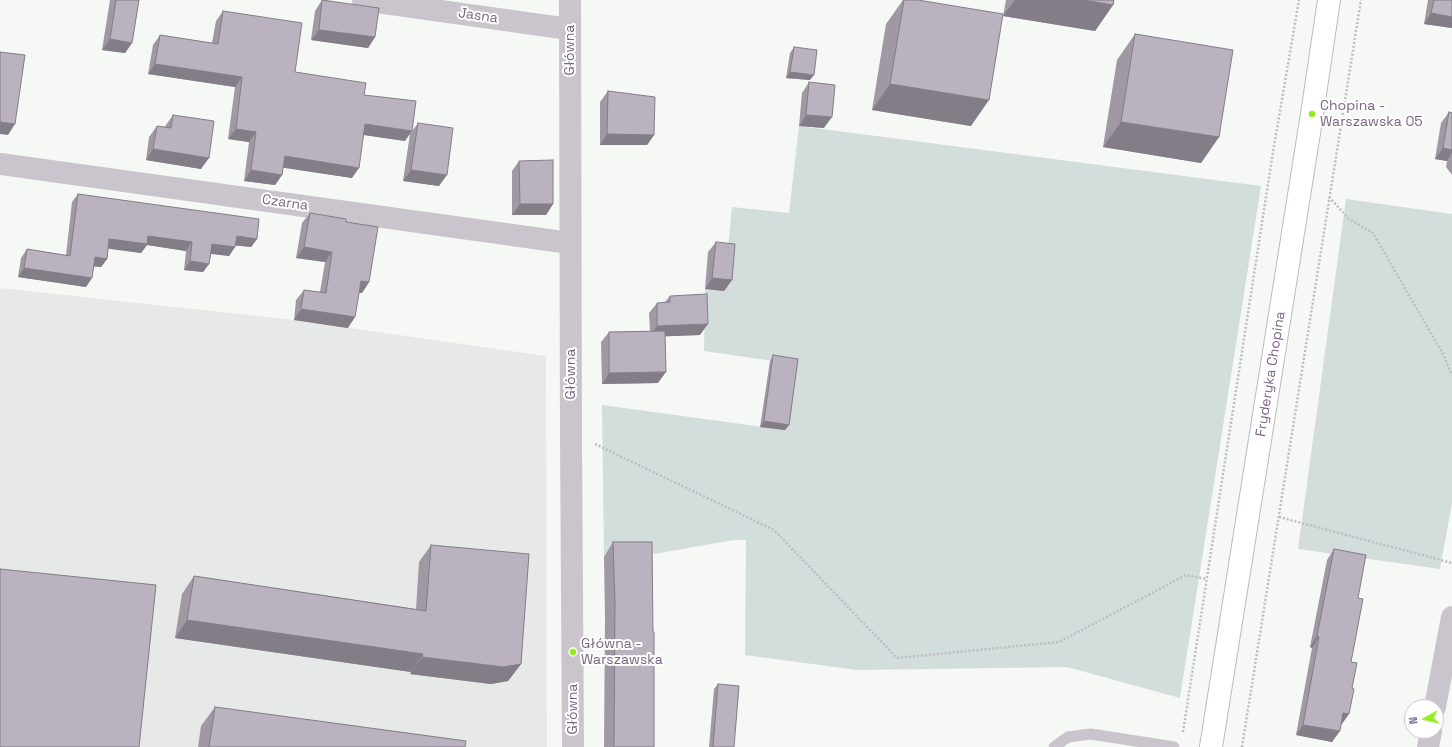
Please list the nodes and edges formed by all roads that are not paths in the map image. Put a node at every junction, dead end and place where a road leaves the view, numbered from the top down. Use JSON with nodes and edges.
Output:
{"nodes":[{"id":1,"x":363,"y":0,"type":"edge"},
{"id":2,"x":570,"y":0,"type":"edge"},
{"id":3,"x":1329,"y":0,"type":"edge"},
{"id":4,"x":570,"y":29,"type":"junction"},
{"id":5,"x":0,"y":164,"type":"edge"},
{"id":6,"x":570,"y":244,"type":"junction"},
{"id":7,"x":1452,"y":617,"type":"edge"},
{"id":8,"x":1437,"y":699,"type":"edge"},
{"id":9,"x":1178,"y":743,"type":"edge"},
{"id":10,"x":573,"y":747,"type":"edge"},
{"id":11,"x":1054,"y":747,"type":"edge"},
{"id":12,"x":1211,"y":747,"type":"edge"}],
"edges":[{"from":1,"to":4,"type":"street","name":"Jasna"},
{"from":2,"to":4,"type":"street","name":"Główna"},
{"from":3,"to":12,"type":"street","name":"Fryderyka Chopina"},
{"from":4,"to":6,"type":"street","name":"Główna"},
{"from":5,"to":6,"type":"street","name":"Czarna"},
{"from":6,"to":10,"type":"street","name":"Główna"},
{"from":7,"to":8,"type":"street"},
{"from":9,"to":11,"type":"lane"}]}
